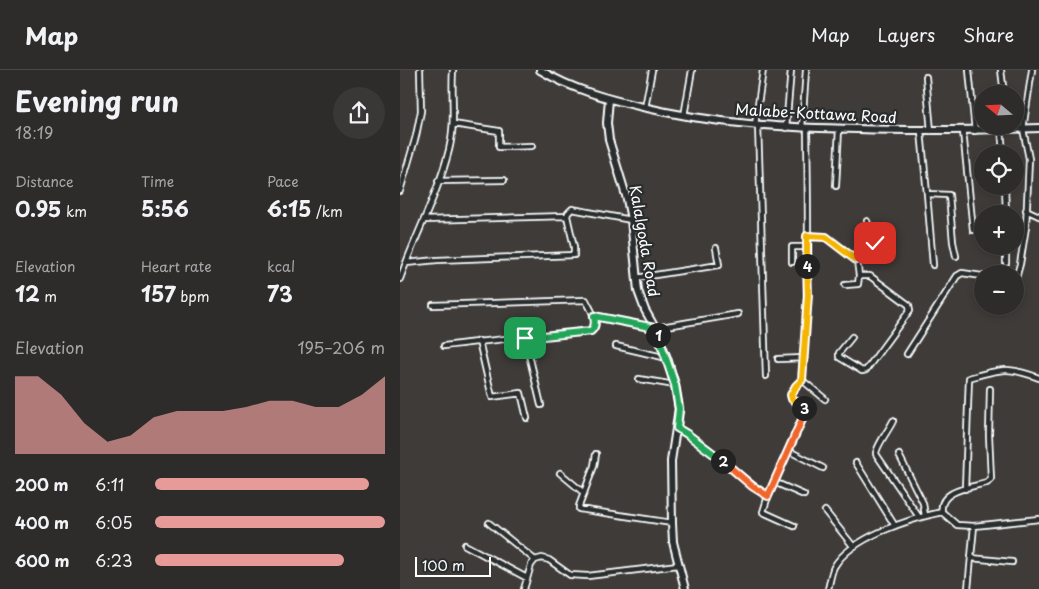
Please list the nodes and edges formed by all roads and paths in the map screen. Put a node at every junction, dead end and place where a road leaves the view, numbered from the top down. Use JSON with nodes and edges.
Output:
{"nodes":[{"id":1,"x":420,"y":70,"type":"edge"},
{"id":2,"x":453,"y":70,"type":"edge"},
{"id":3,"x":540,"y":70,"type":"edge"},
{"id":4,"x":652,"y":70,"type":"edge"},
{"id":5,"x":692,"y":70,"type":"edge"},
{"id":6,"x":763,"y":70,"type":"edge"},
{"id":7,"x":791,"y":70,"type":"edge"},
{"id":8,"x":806,"y":70,"type":"edge"},
{"id":9,"x":968,"y":70,"type":"edge"},
{"id":10,"x":1001,"y":70,"type":"edge"},
{"id":11,"x":1032,"y":70,"type":"edge"},
{"id":12,"x":926,"y":77,"type":"dead end"},
{"id":13,"x":1003,"y":85,"type":"edge"},
{"id":14,"x":609,"y":99,"type":"junction"},
{"id":15,"x":645,"y":108,"type":"junction"},
{"id":16,"x":684,"y":116,"type":"junction"},
{"id":17,"x":974,"y":122,"type":"edge"},
{"id":18,"x":1024,"y":122,"type":"edge"},
{"id":19,"x":454,"y":124,"type":"junction"},
{"id":20,"x":756,"y":125,"type":"junction"},
{"id":21,"x":786,"y":128,"type":"junction"},
{"id":22,"x":804,"y":128,"type":"junction"},
{"id":23,"x":1039,"y":128,"type":"edge"},
{"id":24,"x":840,"y":129,"type":"junction"},
{"id":25,"x":1024,"y":129,"type":"edge"},
{"id":26,"x":921,"y":131,"type":"junction"},
{"id":27,"x":931,"y":131,"type":"junction"},
{"id":28,"x":963,"y":131,"type":"junction"},
{"id":29,"x":974,"y":131,"type":"edge"},
{"id":30,"x":1024,"y":135,"type":"edge"},
{"id":31,"x":532,"y":146,"type":"dead end"},
{"id":32,"x":504,"y":180,"type":"dead end"},
{"id":33,"x":438,"y":181,"type":"junction"},
{"id":34,"x":836,"y":186,"type":"dead end"},
{"id":35,"x":400,"y":191,"type":"edge"},
{"id":36,"x":927,"y":194,"type":"junction"},
{"id":37,"x":1026,"y":210,"type":"junction"},
{"id":38,"x":567,"y":216,"type":"junction"},
{"id":39,"x":1039,"y":216,"type":"edge"},
{"id":40,"x":424,"y":220,"type":"junction"},
{"id":41,"x":631,"y":220,"type":"junction"},
{"id":42,"x":867,"y":222,"type":"dead end"},
{"id":43,"x":973,"y":230,"type":"dead end"},
{"id":44,"x":807,"y":236,"type":"junction"},
{"id":45,"x":807,"y":247,"type":"junction"},
{"id":46,"x":716,"y":248,"type":"dead end"},
{"id":47,"x":1006,"y":255,"type":"edge"},
{"id":48,"x":956,"y":256,"type":"dead end"},
{"id":49,"x":856,"y":260,"type":"junction"},
{"id":50,"x":792,"y":262,"type":"dead end"},
{"id":51,"x":406,"y":263,"type":"junction"},
{"id":52,"x":1006,"y":263,"type":"dead end"},
{"id":53,"x":933,"y":264,"type":"dead end"},
{"id":54,"x":1019,"y":265,"type":"edge"},
{"id":55,"x":974,"y":275,"type":"edge"},
{"id":56,"x":858,"y":276,"type":"junction"},
{"id":57,"x":400,"y":278,"type":"edge"},
{"id":58,"x":635,"y":278,"type":"junction"},
{"id":59,"x":845,"y":286,"type":"dead end"},
{"id":60,"x":433,"y":305,"type":"dead end"},
{"id":61,"x":738,"y":314,"type":"dead end"},
{"id":62,"x":594,"y":316,"type":"junction"},
{"id":63,"x":655,"y":328,"type":"junction"},
{"id":64,"x":852,"y":337,"type":"dead end"},
{"id":65,"x":525,"y":338,"type":"junction"},
{"id":66,"x":479,"y":341,"type":"junction"},
{"id":67,"x":444,"y":346,"type":"dead end"},
{"id":68,"x":616,"y":346,"type":"dead end"},
{"id":69,"x":906,"y":354,"type":"dead end"},
{"id":70,"x":667,"y":358,"type":"junction"},
{"id":71,"x":804,"y":358,"type":"junction"},
{"id":72,"x":778,"y":359,"type":"dead end"},
{"id":73,"x":766,"y":376,"type":"dead end"},
{"id":74,"x":1039,"y":378,"type":"edge"},
{"id":75,"x":639,"y":379,"type":"dead end"},
{"id":76,"x":802,"y":380,"type":"junction"},
{"id":77,"x":675,"y":385,"type":"junction"},
{"id":78,"x":990,"y":389,"type":"dead end"},
{"id":79,"x":825,"y":399,"type":"dead end"},
{"id":80,"x":541,"y":405,"type":"dead end"},
{"id":81,"x":527,"y":418,"type":"dead end"},
{"id":82,"x":893,"y":421,"type":"dead end"},
{"id":83,"x":677,"y":428,"type":"junction"},
{"id":84,"x":789,"y":451,"type":"junction"},
{"id":85,"x":596,"y":454,"type":"dead end"},
{"id":86,"x":900,"y":455,"type":"dead end"},
{"id":87,"x":856,"y":464,"type":"dead end"},
{"id":88,"x":824,"y":468,"type":"dead end"},
{"id":89,"x":560,"y":473,"type":"dead end"},
{"id":90,"x":774,"y":482,"type":"junction"},
{"id":91,"x":965,"y":490,"type":"junction"},
{"id":92,"x":584,"y":493,"type":"junction"},
{"id":93,"x":804,"y":495,"type":"dead end"},
{"id":94,"x":768,"y":496,"type":"junction"},
{"id":95,"x":825,"y":512,"type":"dead end"},
{"id":96,"x":942,"y":512,"type":"junction"},
{"id":97,"x":922,"y":516,"type":"junction"},
{"id":98,"x":1039,"y":519,"type":"edge"},
{"id":99,"x":489,"y":523,"type":"dead end"},
{"id":100,"x":672,"y":523,"type":"junction"},
{"id":101,"x":794,"y":526,"type":"dead end"},
{"id":102,"x":895,"y":526,"type":"junction"},
{"id":103,"x":974,"y":526,"type":"junction"},
{"id":104,"x":466,"y":545,"type":"dead end"},
{"id":105,"x":853,"y":546,"type":"junction"},
{"id":106,"x":971,"y":558,"type":"junction"},
{"id":107,"x":535,"y":560,"type":"junction"},
{"id":108,"x":1012,"y":562,"type":"dead end"},
{"id":109,"x":678,"y":565,"type":"junction"},
{"id":110,"x":527,"y":578,"type":"junction"},
{"id":111,"x":524,"y":589,"type":"edge"},
{"id":112,"x":685,"y":589,"type":"edge"},
{"id":113,"x":828,"y":589,"type":"edge"},
{"id":114,"x":968,"y":589,"type":"edge"}],
"edges":[{"from":1,"to":35,"type":"street"},
{"from":2,"to":19,"type":"street"},
{"from":3,"to":14,"type":"main road","name":"Malabe-Kottawa Road"},
{"from":4,"to":15,"type":"street"},
{"from":5,"to":16,"type":"street"},
{"from":6,"to":20,"type":"street"},
{"from":7,"to":21,"type":"street"},
{"from":8,"to":22,"type":"street"},
{"from":9,"to":17,"type":"street"},
{"from":10,"to":13,"type":"street"},
{"from":11,"to":18,"type":"street"},
{"from":12,"to":27,"type":"street"},
{"from":14,"to":15,"type":"main road","name":"Malabe-Kottawa Road"},
{"from":14,"to":41,"type":"main road","name":"Kalalgoda Road"},
{"from":15,"to":16,"type":"main road","name":"Malabe-Kottawa Road"},
{"from":16,"to":20,"type":"main road","name":"Malabe-Kottawa Road"},
{"from":19,"to":31,"type":"street"},
{"from":19,"to":33,"type":"street"},
{"from":20,"to":21,"type":"main road","name":"Malabe-Kottawa Road"},
{"from":20,"to":73,"type":"street"},
{"from":21,"to":22,"type":"main road","name":"Malabe-Kottawa Road"},
{"from":22,"to":24,"type":"main road","name":"Malabe-Kottawa Road"},
{"from":22,"to":44,"type":"street"},
{"from":23,"to":25,"type":"main road","name":"Malabe-Kottawa Road"},
{"from":24,"to":26,"type":"main road","name":"Malabe-Kottawa Road"},
{"from":24,"to":34,"type":"street"},
{"from":26,"to":27,"type":"main road","name":"Malabe-Kottawa Road"},
{"from":26,"to":36,"type":"street"},
{"from":27,"to":28,"type":"main road","name":"Malabe-Kottawa Road"},
{"from":28,"to":29,"type":"main road","name":"Malabe-Kottawa Road"},
{"from":28,"to":43,"type":"street"},
{"from":30,"to":37,"type":"street"},
{"from":32,"to":33,"type":"street"},
{"from":33,"to":40,"type":"street"},
{"from":36,"to":48,"type":"street"},
{"from":36,"to":53,"type":"street"},
{"from":37,"to":39,"type":"street"},
{"from":37,"to":54,"type":"street"},
{"from":38,"to":40,"type":"street"},
{"from":38,"to":41,"type":"street"},
{"from":38,"to":51,"type":"street"},
{"from":40,"to":51,"type":"street"},
{"from":41,"to":58,"type":"main road","name":"Kalalgoda Road"},
{"from":42,"to":49,"type":"street"},
{"from":44,"to":45,"type":"street"},
{"from":44,"to":49,"type":"street"},
{"from":45,"to":50,"type":"street"},
{"from":45,"to":71,"type":"street"},
{"from":46,"to":58,"type":"street"},
{"from":47,"to":52,"type":"street"},
{"from":49,"to":56,"type":"street"},
{"from":51,"to":57,"type":"street"},
{"from":55,"to":69,"type":"street"},
{"from":56,"to":59,"type":"street"},
{"from":56,"to":64,"type":"street"},
{"from":58,"to":63,"type":"main road","name":"Kalalgoda Road"},
{"from":60,"to":62,"type":"street"},
{"from":61,"to":63,"type":"street"},
{"from":62,"to":63,"type":"street"},
{"from":62,"to":65,"type":"street"},
{"from":63,"to":70,"type":"main road","name":"Kalalgoda Road"},
{"from":65,"to":66,"type":"street"},
{"from":65,"to":80,"type":"street"},
{"from":66,"to":67,"type":"street"},
{"from":66,"to":81,"type":"street"},
{"from":68,"to":70,"type":"street"},
{"from":70,"to":77,"type":"main road","name":"Kalalgoda Road"},
{"from":71,"to":72,"type":"street"},
{"from":71,"to":76,"type":"street"},
{"from":74,"to":91,"type":"street"},
{"from":75,"to":77,"type":"street"},
{"from":76,"to":79,"type":"street"},
{"from":76,"to":84,"type":"street"},
{"from":77,"to":83,"type":"main road","name":"Kalalgoda Road"},
{"from":78,"to":91,"type":"street"},
{"from":82,"to":97,"type":"street"},
{"from":83,"to":94,"type":"street"},
{"from":83,"to":100,"type":"main road","name":"Kalalgoda Road"},
{"from":84,"to":88,"type":"street"},
{"from":84,"to":90,"type":"street"},
{"from":85,"to":92,"type":"street"},
{"from":86,"to":97,"type":"street"},
{"from":87,"to":102,"type":"street"},
{"from":89,"to":92,"type":"street"},
{"from":90,"to":93,"type":"street"},
{"from":90,"to":94,"type":"street"},
{"from":91,"to":96,"type":"street"},
{"from":92,"to":100,"type":"street"},
{"from":94,"to":101,"type":"street"},
{"from":95,"to":105,"type":"street"},
{"from":96,"to":97,"type":"street"},
{"from":96,"to":103,"type":"street"},
{"from":97,"to":102,"type":"street"},
{"from":98,"to":103,"type":"street"},
{"from":99,"to":107,"type":"street"},
{"from":100,"to":109,"type":"main road","name":"Kalalgoda Road"},
{"from":102,"to":105,"type":"street"},
{"from":103,"to":106,"type":"street"},
{"from":104,"to":110,"type":"street"},
{"from":105,"to":113,"type":"street"},
{"from":106,"to":108,"type":"street"},
{"from":106,"to":114,"type":"street"},
{"from":107,"to":109,"type":"street"},
{"from":107,"to":110,"type":"street"},
{"from":109,"to":112,"type":"main road","name":"Kalalgoda Road"},
{"from":110,"to":111,"type":"street"}]}
